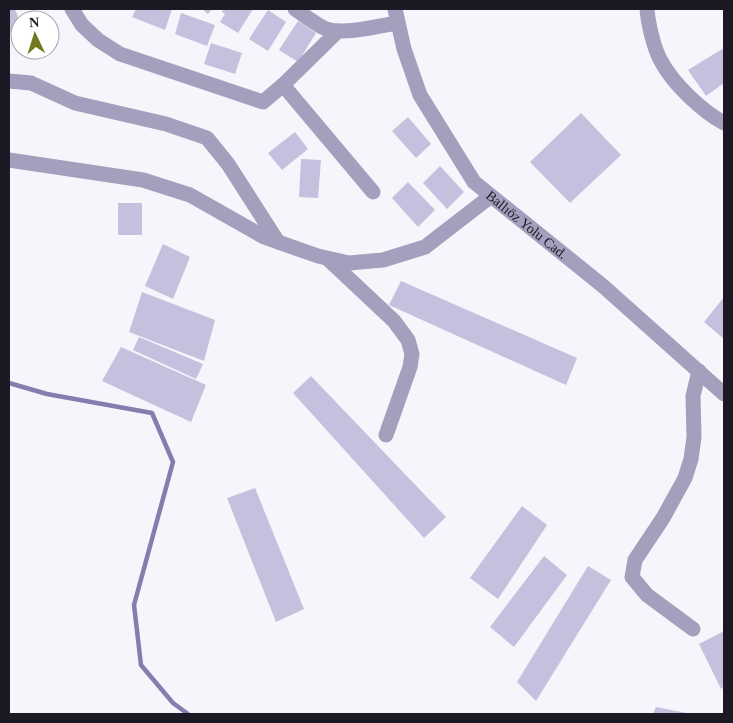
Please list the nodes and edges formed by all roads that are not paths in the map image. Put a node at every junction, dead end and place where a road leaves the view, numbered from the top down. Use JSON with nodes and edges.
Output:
{"nodes":[{"id":1,"x":72,"y":9,"type":"edge"},
{"id":2,"x":295,"y":9,"type":"edge"},
{"id":3,"x":647,"y":9,"type":"edge"},
{"id":4,"x":396,"y":16,"type":"edge"},
{"id":5,"x":338,"y":30,"type":"junction"},
{"id":6,"x":9,"y":81,"type":"edge"},
{"id":7,"x":283,"y":85,"type":"junction"},
{"id":8,"x":724,"y":124,"type":"edge"},
{"id":9,"x":9,"y":160,"type":"edge"},
{"id":10,"x":373,"y":192,"type":"dead end"},
{"id":11,"x":491,"y":196,"type":"junction"},
{"id":12,"x":278,"y":242,"type":"junction"},
{"id":13,"x":327,"y":258,"type":"junction"},
{"id":14,"x":699,"y":371,"type":"junction"},
{"id":15,"x":724,"y":394,"type":"edge"},
{"id":16,"x":386,"y":435,"type":"dead end"},
{"id":17,"x":693,"y":630,"type":"dead end"}],
"edges":[{"from":1,"to":7,"type":"street"},
{"from":2,"to":5,"type":"street"},
{"from":3,"to":8,"type":"street"},
{"from":4,"to":5,"type":"street"},
{"from":4,"to":11,"type":"street","name":"Ballıöz Yolu Cad."},
{"from":5,"to":7,"type":"street"},
{"from":6,"to":12,"type":"street"},
{"from":7,"to":10,"type":"street"},
{"from":9,"to":12,"type":"street"},
{"from":11,"to":13,"type":"street"},
{"from":11,"to":14,"type":"street","name":"Ballıöz Yolu Cad."},
{"from":12,"to":13,"type":"street"},
{"from":13,"to":16,"type":"street"},
{"from":14,"to":15,"type":"street","name":"Ballıöz Yolu Cad."},
{"from":14,"to":17,"type":"street"}]}
